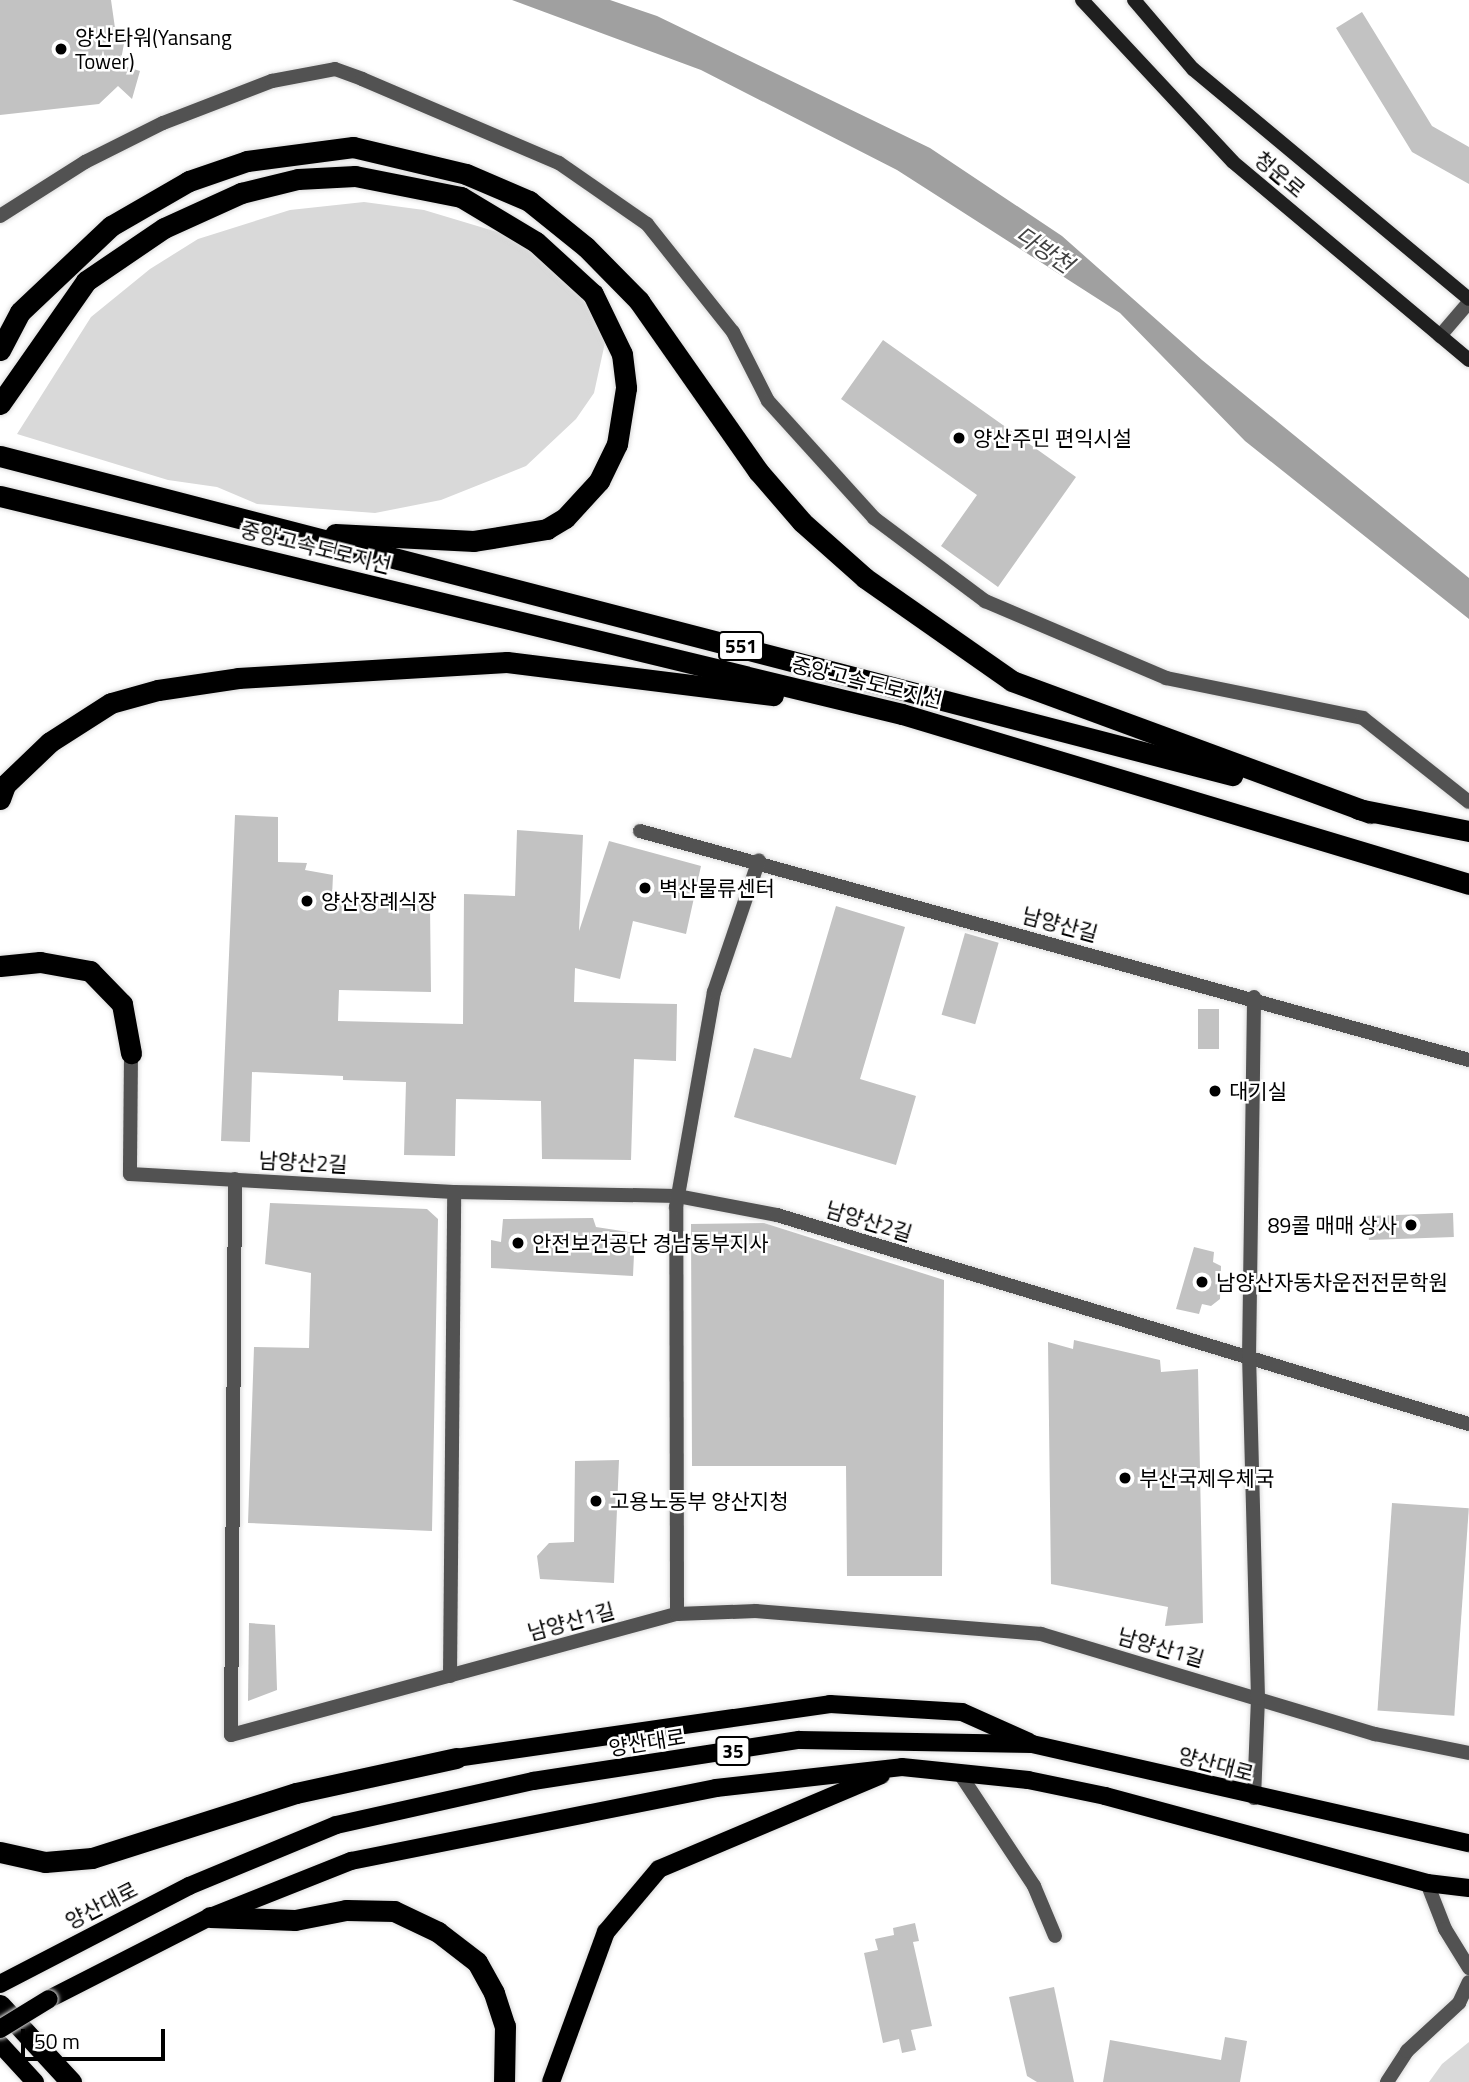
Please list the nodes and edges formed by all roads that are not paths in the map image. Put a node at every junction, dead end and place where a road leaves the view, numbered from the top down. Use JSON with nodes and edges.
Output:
{"nodes":[{"id":1,"x":1082,"y":0,"type":"edge"},
{"id":2,"x":1135,"y":0,"type":"edge"},
{"id":3,"x":0,"y":216,"type":"edge"},
{"id":4,"x":1469,"y":301,"type":"edge"},
{"id":5,"x":1440,"y":336,"type":"junction"},
{"id":6,"x":0,"y":350,"type":"edge"},
{"id":7,"x":1469,"y":360,"type":"edge"},
{"id":8,"x":0,"y":404,"type":"edge"},
{"id":9,"x":0,"y":456,"type":"edge"},
{"id":10,"x":0,"y":496,"type":"edge"},
{"id":11,"x":290,"y":532,"type":"junction"},
{"id":12,"x":902,"y":714,"type":"junction"},
{"id":13,"x":0,"y":799,"type":"edge"},
{"id":14,"x":1469,"y":802,"type":"edge"},
{"id":15,"x":1370,"y":813,"type":"junction"},
{"id":16,"x":1461,"y":828,"type":"edge"},
{"id":17,"x":640,"y":831,"type":"dead end"},
{"id":18,"x":759,"y":860,"type":"junction"},
{"id":19,"x":1469,"y":884,"type":"edge"},
{"id":20,"x":0,"y":966,"type":"edge"},
{"id":21,"x":1254,"y":997,"type":"junction"},
{"id":22,"x":131,"y":1054,"type":"joint"},
{"id":23,"x":1469,"y":1060,"type":"edge"},
{"id":24,"x":235,"y":1179,"type":"junction"},
{"id":25,"x":454,"y":1192,"type":"junction"},
{"id":26,"x":677,"y":1196,"type":"junction"},
{"id":27,"x":1249,"y":1359,"type":"junction"},
{"id":28,"x":1469,"y":1424,"type":"edge"},
{"id":29,"x":677,"y":1614,"type":"junction"},
{"id":30,"x":450,"y":1676,"type":"junction"},
{"id":31,"x":1258,"y":1698,"type":"junction"},
{"id":32,"x":1032,"y":1744,"type":"junction"},
{"id":33,"x":1469,"y":1754,"type":"edge"},
{"id":34,"x":456,"y":1758,"type":"joint"},
{"id":35,"x":902,"y":1767,"type":"junction"},
{"id":36,"x":958,"y":1771,"type":"junction"},
{"id":37,"x":1254,"y":1798,"type":"junction"},
{"id":38,"x":1469,"y":1843,"type":"edge"},
{"id":39,"x":0,"y":1852,"type":"edge"},
{"id":40,"x":1427,"y":1883,"type":"junction"},
{"id":41,"x":1469,"y":1888,"type":"edge"},
{"id":42,"x":210,"y":1917,"type":"junction"},
{"id":43,"x":1055,"y":1936,"type":"dead end"},
{"id":44,"x":1469,"y":1968,"type":"edge"},
{"id":45,"x":1469,"y":1982,"type":"edge"},
{"id":46,"x":0,"y":1984,"type":"edge"},
{"id":47,"x":0,"y":2005,"type":"edge"},
{"id":48,"x":0,"y":2029,"type":"edge"},
{"id":49,"x":0,"y":2044,"type":"edge"},
{"id":50,"x":35,"y":2082,"type":"edge"},
{"id":51,"x":71,"y":2082,"type":"edge"},
{"id":52,"x":504,"y":2082,"type":"edge"},
{"id":53,"x":551,"y":2082,"type":"edge"},
{"id":54,"x":1387,"y":2082,"type":"edge"}],
"edges":[{"from":1,"to":5,"type":"main road","name":"청운로"},
{"from":2,"to":4,"type":"main road","name":"청운로"},
{"from":3,"to":14,"type":"street"},
{"from":4,"to":5,"type":"street"},
{"from":5,"to":7,"type":"main road","name":"청운로"},
{"from":6,"to":15,"type":"highway"},
{"from":8,"to":11,"type":"highway"},
{"from":9,"to":11,"type":"highway","name":"중앙고속도로지선","number":"551"},
{"from":10,"to":12,"type":"highway","name":"중앙고속도로지선","number":"551"},
{"from":11,"to":15,"type":"highway","name":"중앙고속도로지선","number":"551"},
{"from":12,"to":13,"type":"highway"},
{"from":12,"to":19,"type":"highway","name":"중앙고속도로지선","number":"551"},
{"from":15,"to":16,"type":"highway","name":"중앙고속도로지선","number":"551"},
{"from":17,"to":18,"type":"street","name":"남양산길"},
{"from":18,"to":21,"type":"street","name":"남양산길"},
{"from":18,"to":26,"type":"street"},
{"from":20,"to":22,"type":"highway"},
{"from":21,"to":23,"type":"street","name":"남양산길"},
{"from":21,"to":27,"type":"street"},
{"from":22,"to":24,"type":"street","name":"남양산2길"},
{"from":24,"to":25,"type":"street","name":"남양산2길"},
{"from":24,"to":30,"type":"street","name":"남양산1길"},
{"from":25,"to":26,"type":"street","name":"남양산2길"},
{"from":25,"to":30,"type":"street"},
{"from":26,"to":27,"type":"street","name":"남양산2길"},
{"from":26,"to":29,"type":"street"},
{"from":27,"to":28,"type":"street","name":"남양산2길"},
{"from":27,"to":31,"type":"street"},
{"from":29,"to":30,"type":"street","name":"남양산1길"},
{"from":29,"to":31,"type":"street","name":"남양산1길"},
{"from":31,"to":33,"type":"street","name":"남양산1길"},
{"from":31,"to":37,"type":"street"},
{"from":32,"to":34,"type":"main road"},
{"from":32,"to":37,"type":"main road","name":"양산대로","number":"35"},
{"from":32,"to":46,"type":"main road","name":"양산대로","number":"35"},
{"from":34,"to":39,"type":"highway"},
{"from":35,"to":36,"type":"main road","number":"35"},
{"from":35,"to":42,"type":"main road","number":"35"},
{"from":35,"to":53,"type":"main road"},
{"from":36,"to":40,"type":"main road","number":"35"},
{"from":36,"to":43,"type":"street"},
{"from":37,"to":38,"type":"main road","name":"양산대로","number":"35"},
{"from":40,"to":41,"type":"main road","number":"35"},
{"from":40,"to":44,"type":"street"},
{"from":42,"to":48,"type":"main road","number":"35","bridge":true},
{"from":42,"to":52,"type":"highway"},
{"from":45,"to":54,"type":"street"},
{"from":47,"to":51,"type":"highway"},
{"from":49,"to":50,"type":"main road"}]}
